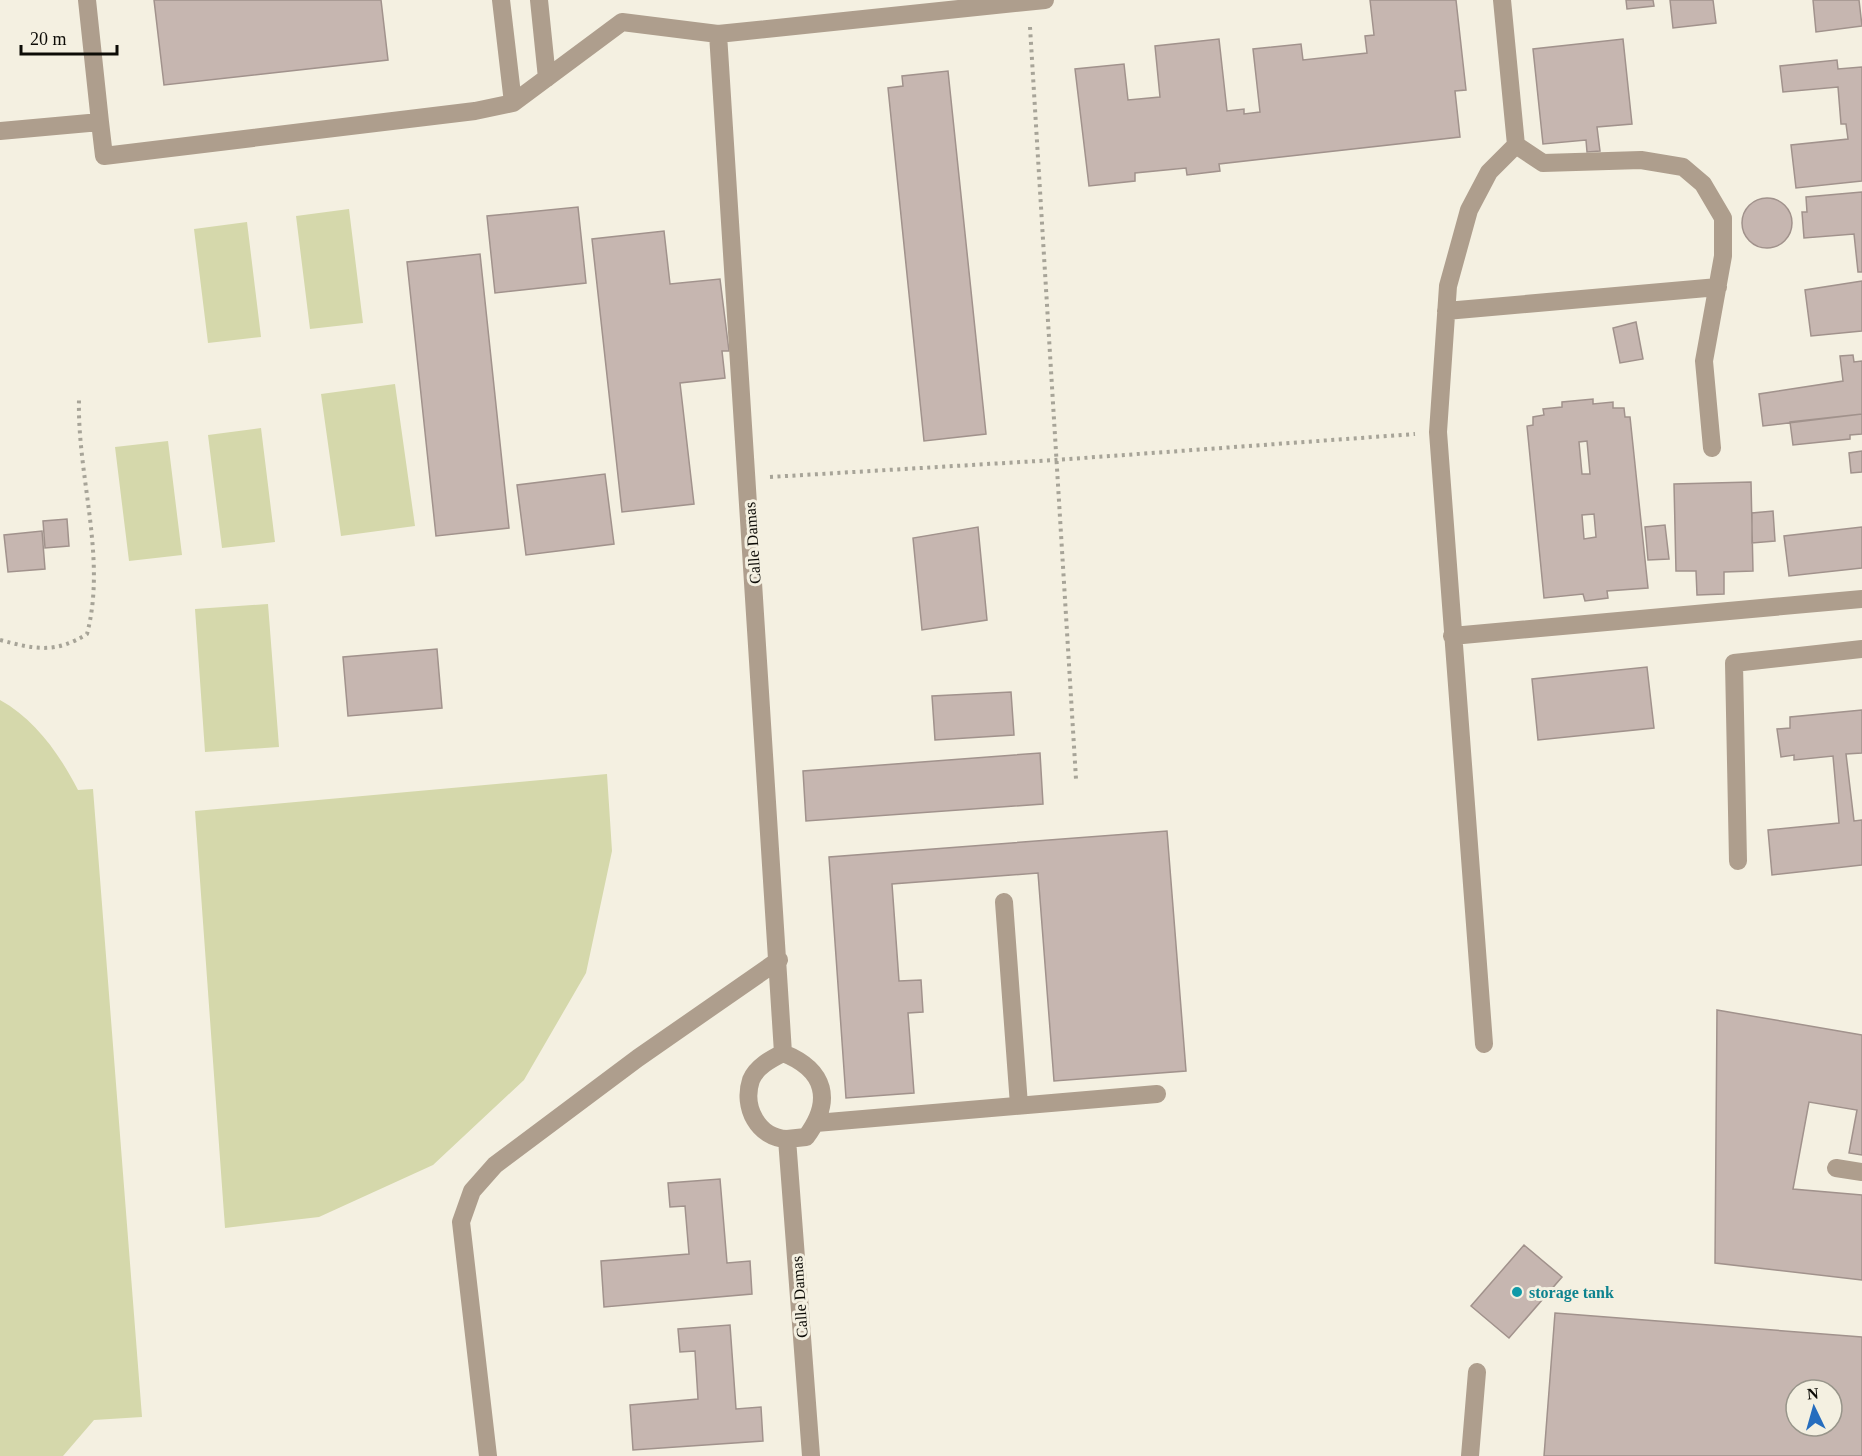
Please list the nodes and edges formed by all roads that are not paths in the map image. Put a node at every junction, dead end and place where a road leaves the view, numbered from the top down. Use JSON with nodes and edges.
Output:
{"nodes":[{"id":1,"x":87,"y":0,"type":"edge"},
{"id":2,"x":501,"y":0,"type":"edge"},
{"id":3,"x":539,"y":0,"type":"edge"},
{"id":4,"x":1503,"y":0,"type":"edge"},
{"id":5,"x":1037,"y":1,"type":"edge"},
{"id":6,"x":718,"y":34,"type":"junction"},
{"id":7,"x":547,"y":78,"type":"junction"},
{"id":8,"x":513,"y":103,"type":"junction"},
{"id":9,"x":100,"y":122,"type":"junction"},
{"id":10,"x":0,"y":131,"type":"edge"},
{"id":11,"x":1516,"y":145,"type":"junction"},
{"id":12,"x":1718,"y":287,"type":"junction"},
{"id":13,"x":1446,"y":311,"type":"junction"},
{"id":14,"x":1712,"y":448,"type":"dead end"},
{"id":15,"x":1862,"y":599,"type":"edge"},
{"id":16,"x":1452,"y":636,"type":"junction"},
{"id":17,"x":1862,"y":649,"type":"edge"},
{"id":18,"x":1738,"y":861,"type":"dead end"},
{"id":19,"x":1004,"y":902,"type":"dead end"},
{"id":20,"x":778,"y":960,"type":"junction"},
{"id":21,"x":1484,"y":1044,"type":"dead end"},
{"id":22,"x":783,"y":1053,"type":"junction"},
{"id":23,"x":1157,"y":1094,"type":"dead end"},
{"id":24,"x":1019,"y":1105,"type":"junction"},
{"id":25,"x":816,"y":1123,"type":"junction"},
{"id":26,"x":786,"y":1139,"type":"junction"},
{"id":27,"x":1836,"y":1168,"type":"dead end"},
{"id":28,"x":1862,"y":1172,"type":"edge"},
{"id":29,"x":1477,"y":1372,"type":"dead end"},
{"id":30,"x":488,"y":1456,"type":"edge"},
{"id":31,"x":811,"y":1456,"type":"edge"},
{"id":32,"x":1470,"y":1456,"type":"edge"}],
"edges":[{"from":1,"to":9,"type":"street"},
{"from":2,"to":8,"type":"street"},
{"from":3,"to":7,"type":"street"},
{"from":4,"to":11,"type":"street"},
{"from":5,"to":6,"type":"street"},
{"from":6,"to":7,"type":"street"},
{"from":6,"to":20,"type":"street","name":"Calle Damas"},
{"from":7,"to":8,"type":"street"},
{"from":8,"to":9,"type":"street"},
{"from":9,"to":10,"type":"street"},
{"from":11,"to":12,"type":"street"},
{"from":11,"to":13,"type":"street"},
{"from":12,"to":13,"type":"street"},
{"from":12,"to":14,"type":"street"},
{"from":13,"to":16,"type":"street"},
{"from":15,"to":16,"type":"street"},
{"from":16,"to":21,"type":"street"},
{"from":17,"to":18,"type":"street"},
{"from":19,"to":24,"type":"street"},
{"from":20,"to":22,"type":"street","name":"Calle Damas"},
{"from":20,"to":30,"type":"street"},
{"from":22,"to":25,"type":"street"},
{"from":22,"to":26,"type":"street"},
{"from":23,"to":24,"type":"street"},
{"from":24,"to":25,"type":"street"},
{"from":25,"to":26,"type":"street"},
{"from":26,"to":31,"type":"street","name":"Calle Damas"},
{"from":27,"to":28,"type":"street"},
{"from":29,"to":32,"type":"street"}]}
